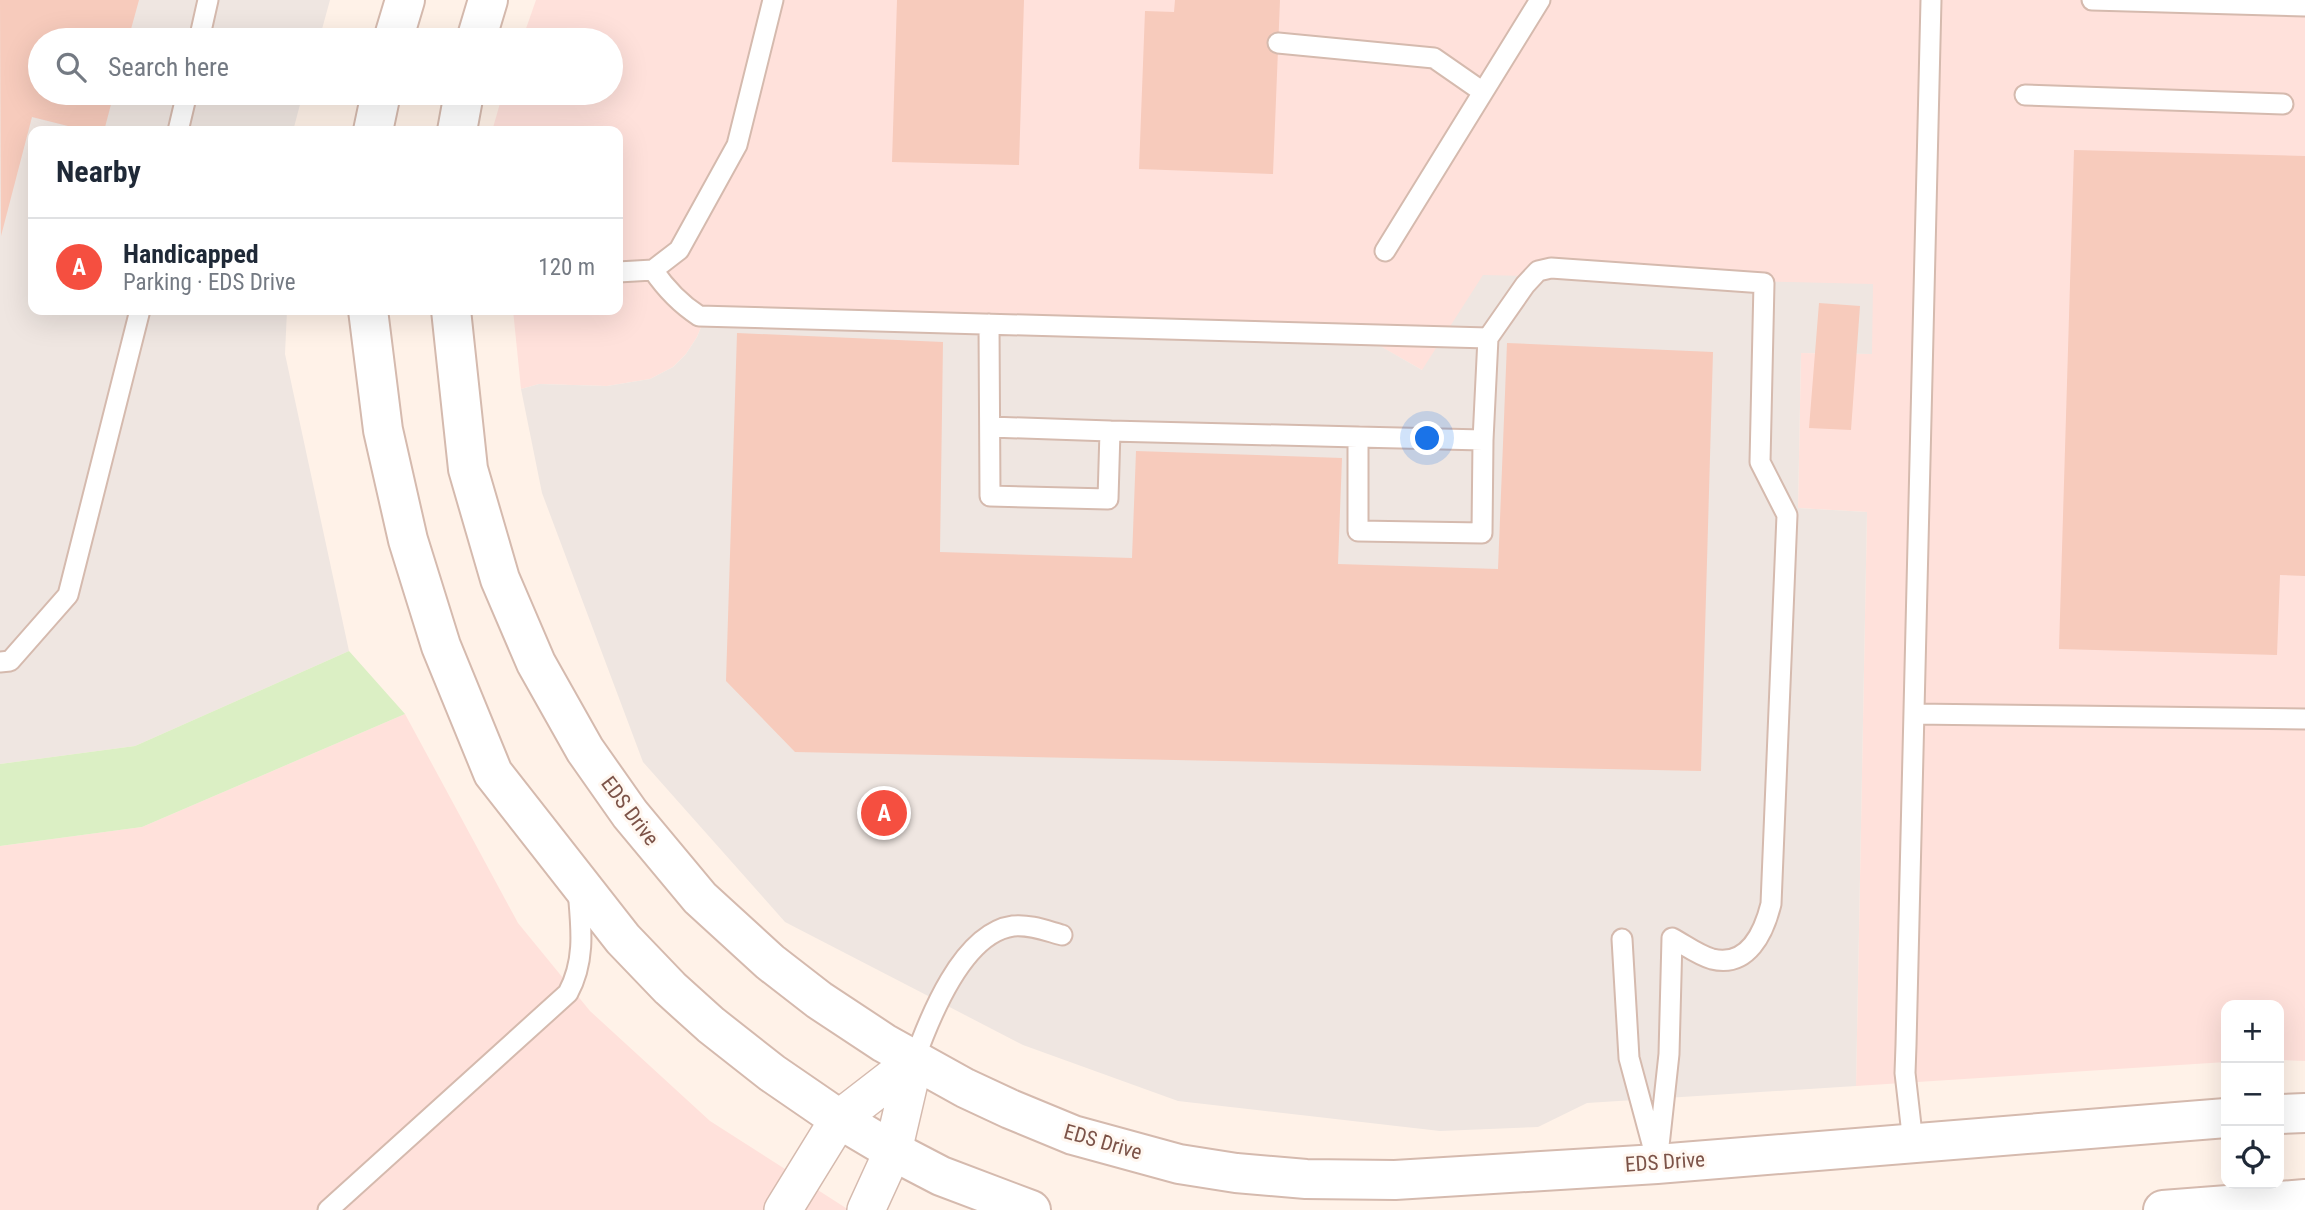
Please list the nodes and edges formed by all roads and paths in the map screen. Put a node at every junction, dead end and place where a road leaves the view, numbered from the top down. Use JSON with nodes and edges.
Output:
{"nodes":[{"id":1,"x":208,"y":0,"type":"edge"},
{"id":2,"x":405,"y":0,"type":"edge"},
{"id":3,"x":488,"y":0,"type":"edge"},
{"id":4,"x":773,"y":0,"type":"edge"},
{"id":5,"x":1540,"y":0,"type":"edge"},
{"id":6,"x":1931,"y":0,"type":"edge"},
{"id":7,"x":2092,"y":0,"type":"edge"},
{"id":8,"x":2145,"y":1,"type":"edge"},
{"id":9,"x":2243,"y":2,"type":"edge"},
{"id":10,"x":2305,"y":6,"type":"edge"},
{"id":11,"x":202,"y":28,"type":"edge"},
{"id":12,"x":397,"y":28,"type":"edge"},
{"id":13,"x":479,"y":28,"type":"edge"},
{"id":14,"x":1278,"y":43,"type":"dead end"},
{"id":15,"x":1483,"y":92,"type":"junction"},
{"id":16,"x":2025,"y":95,"type":"dead end"},
{"id":17,"x":2283,"y":104,"type":"dead end"},
{"id":18,"x":184,"y":105,"type":"edge"},
{"id":19,"x":378,"y":105,"type":"edge"},
{"id":20,"x":462,"y":105,"type":"edge"},
{"id":21,"x":179,"y":126,"type":"edge"},
{"id":22,"x":374,"y":126,"type":"edge"},
{"id":23,"x":458,"y":126,"type":"edge"},
{"id":24,"x":1385,"y":251,"type":"dead end"},
{"id":25,"x":653,"y":270,"type":"junction"},
{"id":26,"x":623,"y":272,"type":"edge"},
{"id":27,"x":139,"y":315,"type":"edge"},
{"id":28,"x":369,"y":315,"type":"edge"},
{"id":29,"x":452,"y":315,"type":"edge"},
{"id":30,"x":989,"y":324,"type":"junction"},
{"id":31,"x":1488,"y":338,"type":"junction"},
{"id":32,"x":990,"y":427,"type":"junction"},
{"id":33,"x":1110,"y":431,"type":"junction"},
{"id":34,"x":1358,"y":438,"type":"junction"},
{"id":35,"x":1483,"y":440,"type":"junction"},
{"id":36,"x":0,"y":662,"type":"edge"},
{"id":37,"x":1914,"y":714,"type":"junction"},
{"id":38,"x":2305,"y":719,"type":"edge"},
{"id":39,"x":578,"y":883,"type":"junction"},
{"id":40,"x":1062,"y":935,"type":"dead end"},
{"id":41,"x":1622,"y":939,"type":"dead end"},
{"id":42,"x":914,"y":1061,"type":"junction"},
{"id":43,"x":2305,"y":1112,"type":"edge"},
{"id":44,"x":2284,"y":1114,"type":"edge"},
{"id":45,"x":2221,"y":1118,"type":"edge"},
{"id":46,"x":839,"y":1119,"type":"junction"},
{"id":47,"x":1913,"y":1143,"type":"junction"},
{"id":48,"x":893,"y":1152,"type":"junction"},
{"id":49,"x":1657,"y":1164,"type":"junction"},
{"id":50,"x":2305,"y":1199,"type":"edge"},
{"id":51,"x":328,"y":1210,"type":"edge"},
{"id":52,"x":783,"y":1210,"type":"edge"},
{"id":53,"x":866,"y":1210,"type":"edge"},
{"id":54,"x":1031,"y":1210,"type":"edge"},
{"id":55,"x":2163,"y":1210,"type":"edge"}],
"edges":[{"from":1,"to":11,"type":"lane"},
{"from":2,"to":12,"type":"street"},
{"from":3,"to":13,"type":"street"},
{"from":4,"to":25,"type":"lane"},
{"from":5,"to":15,"type":"lane"},
{"from":6,"to":37,"type":"lane"},
{"from":7,"to":8,"type":"lane"},
{"from":8,"to":9,"type":"lane"},
{"from":9,"to":10,"type":"lane"},
{"from":14,"to":15,"type":"lane"},
{"from":15,"to":24,"type":"lane"},
{"from":16,"to":17,"type":"lane"},
{"from":18,"to":21,"type":"lane"},
{"from":19,"to":22,"type":"street"},
{"from":20,"to":23,"type":"street"},
{"from":25,"to":26,"type":"lane"},
{"from":25,"to":30,"type":"lane"},
{"from":27,"to":36,"type":"lane"},
{"from":28,"to":39,"type":"street"},
{"from":29,"to":42,"type":"street","name":"EDS Drive"},
{"from":30,"to":31,"type":"lane"},
{"from":30,"to":32,"type":"lane"},
{"from":31,"to":35,"type":"lane"},
{"from":31,"to":49,"type":"lane"},
{"from":32,"to":33,"type":"lane"},
{"from":32,"to":33,"type":"lane"},
{"from":33,"to":34,"type":"lane"},
{"from":34,"to":35,"type":"lane"},
{"from":34,"to":35,"type":"lane"},
{"from":37,"to":38,"type":"lane"},
{"from":37,"to":47,"type":"lane"},
{"from":39,"to":46,"type":"street"},
{"from":39,"to":51,"type":"lane"},
{"from":40,"to":42,"type":"lane"},
{"from":41,"to":49,"type":"lane"},
{"from":42,"to":46,"type":"street"},
{"from":42,"to":48,"type":"street"},
{"from":42,"to":49,"type":"street","name":"EDS Drive"},
{"from":43,"to":44,"type":"street"},
{"from":45,"to":47,"type":"street","name":"EDS Drive"},
{"from":46,"to":48,"type":"street"},
{"from":46,"to":52,"type":"street"},
{"from":47,"to":49,"type":"street","name":"EDS Drive"},
{"from":48,"to":53,"type":"street"},
{"from":48,"to":54,"type":"street"},
{"from":50,"to":55,"type":"street"}]}
